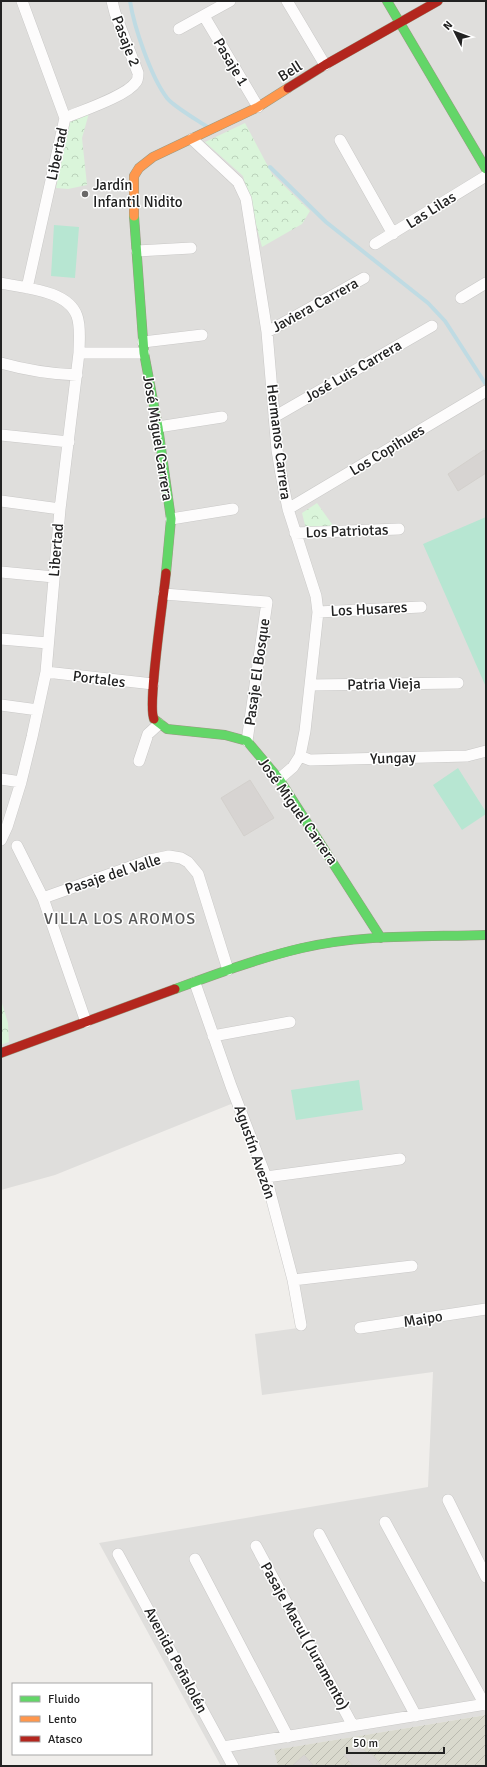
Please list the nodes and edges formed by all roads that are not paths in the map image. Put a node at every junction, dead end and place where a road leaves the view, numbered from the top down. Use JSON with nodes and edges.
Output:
{"nodes":[{"id":1,"x":22,"y":1,"type":"edge"},
{"id":2,"x":112,"y":1,"type":"edge"},
{"id":3,"x":230,"y":1,"type":"edge"},
{"id":4,"x":287,"y":1,"type":"edge"},
{"id":5,"x":387,"y":1,"type":"edge"},
{"id":6,"x":438,"y":1,"type":"edge"},
{"id":7,"x":204,"y":16,"type":"junction"},
{"id":8,"x":399,"y":22,"type":"junction"},
{"id":9,"x":179,"y":29,"type":"dead end"},
{"id":10,"x":325,"y":65,"type":"junction"},
{"id":11,"x":258,"y":107,"type":"junction"},
{"id":12,"x":64,"y":118,"type":"junction"},
{"id":13,"x":192,"y":139,"type":"junction"},
{"id":14,"x":340,"y":140,"type":"dead end"},
{"id":15,"x":153,"y":157,"type":"joint"},
{"id":16,"x":486,"y":169,"type":"edge"},
{"id":17,"x":486,"y":176,"type":"edge"},
{"id":18,"x":393,"y":234,"type":"junction"},
{"id":19,"x":375,"y":244,"type":"dead end"},
{"id":20,"x":191,"y":248,"type":"dead end"},
{"id":21,"x":137,"y":251,"type":"junction"},
{"id":22,"x":364,"y":278,"type":"dead end"},
{"id":23,"x":1,"y":283,"type":"edge"},
{"id":24,"x":486,"y":283,"type":"edge"},
{"id":25,"x":27,"y":288,"type":"junction"},
{"id":26,"x":461,"y":298,"type":"dead end"},
{"id":27,"x":432,"y":326,"type":"dead end"},
{"id":28,"x":267,"y":332,"type":"junction"},
{"id":29,"x":202,"y":335,"type":"dead end"},
{"id":30,"x":144,"y":348,"type":"junction"},
{"id":31,"x":80,"y":353,"type":"junction"},
{"id":32,"x":1,"y":362,"type":"edge"},
{"id":33,"x":77,"y":375,"type":"junction"},
{"id":34,"x":486,"y":391,"type":"edge"},
{"id":35,"x":222,"y":417,"type":"dead end"},
{"id":36,"x":274,"y":417,"type":"junction"},
{"id":37,"x":158,"y":427,"type":"junction"},
{"id":38,"x":1,"y":435,"type":"edge"},
{"id":39,"x":69,"y":442,"type":"junction"},
{"id":40,"x":1,"y":502,"type":"edge"},
{"id":41,"x":60,"y":509,"type":"junction"},
{"id":42,"x":233,"y":509,"type":"dead end"},
{"id":43,"x":288,"y":509,"type":"junction"},
{"id":44,"x":171,"y":519,"type":"junction"},
{"id":45,"x":399,"y":529,"type":"dead end"},
{"id":46,"x":295,"y":533,"type":"junction"},
{"id":47,"x":1,"y":572,"type":"edge"},
{"id":48,"x":54,"y":577,"type":"junction"},
{"id":49,"x":164,"y":594,"type":"junction"},
{"id":50,"x":421,"y":607,"type":"dead end"},
{"id":51,"x":318,"y":612,"type":"junction"},
{"id":52,"x":1,"y":639,"type":"edge"},
{"id":53,"x":48,"y":644,"type":"junction"},
{"id":54,"x":46,"y":672,"type":"junction"},
{"id":55,"x":458,"y":683,"type":"dead end"},
{"id":56,"x":153,"y":684,"type":"junction"},
{"id":57,"x":310,"y":685,"type":"junction"},
{"id":58,"x":1,"y":705,"type":"edge"},
{"id":59,"x":38,"y":710,"type":"junction"},
{"id":60,"x":159,"y":724,"type":"junction"},
{"id":61,"x":248,"y":741,"type":"junction"},
{"id":62,"x":486,"y":751,"type":"edge"},
{"id":63,"x":300,"y":756,"type":"junction"},
{"id":64,"x":139,"y":761,"type":"dead end"},
{"id":65,"x":1,"y":778,"type":"edge"},
{"id":66,"x":279,"y":779,"type":"junction"},
{"id":67,"x":21,"y":782,"type":"junction"},
{"id":68,"x":1,"y":840,"type":"edge"},
{"id":69,"x":17,"y":846,"type":"dead end"},
{"id":70,"x":43,"y":898,"type":"junction"},
{"id":71,"x":486,"y":935,"type":"edge"},
{"id":72,"x":382,"y":938,"type":"junction"},
{"id":73,"x":228,"y":970,"type":"junction"},
{"id":74,"x":195,"y":983,"type":"junction"},
{"id":75,"x":86,"y":1022,"type":"junction"},
{"id":76,"x":290,"y":1022,"type":"dead end"},
{"id":77,"x":214,"y":1036,"type":"junction"},
{"id":78,"x":1,"y":1053,"type":"edge"},
{"id":79,"x":400,"y":1159,"type":"dead end"},
{"id":80,"x":266,"y":1177,"type":"junction"},
{"id":81,"x":412,"y":1266,"type":"dead end"},
{"id":82,"x":293,"y":1280,"type":"junction"},
{"id":83,"x":486,"y":1309,"type":"edge"},
{"id":84,"x":301,"y":1325,"type":"dead end"},
{"id":85,"x":360,"y":1328,"type":"dead end"},
{"id":86,"x":448,"y":1500,"type":"dead end"},
{"id":87,"x":385,"y":1522,"type":"dead end"},
{"id":88,"x":319,"y":1534,"type":"dead end"},
{"id":89,"x":256,"y":1546,"type":"dead end"},
{"id":90,"x":118,"y":1554,"type":"dead end"},
{"id":91,"x":195,"y":1559,"type":"dead end"},
{"id":92,"x":486,"y":1577,"type":"edge"},
{"id":93,"x":485,"y":1704,"type":"edge"},
{"id":94,"x":416,"y":1716,"type":"junction"},
{"id":95,"x":353,"y":1726,"type":"junction"},
{"id":96,"x":288,"y":1737,"type":"junction"},
{"id":97,"x":223,"y":1747,"type":"junction"},
{"id":98,"x":233,"y":1766,"type":"edge"}],
"edges":[{"from":1,"to":12,"type":"street","name":"Libertad"},
{"from":2,"to":12,"type":"street","name":"Pasaje 2"},
{"from":3,"to":7,"type":"street"},
{"from":4,"to":10,"type":"street"},
{"from":5,"to":8,"type":"street"},
{"from":6,"to":8,"type":"street","name":"Bell"},
{"from":7,"to":9,"type":"street"},
{"from":7,"to":11,"type":"street","name":"Pasaje 1"},
{"from":8,"to":10,"type":"street","name":"Bell"},
{"from":8,"to":16,"type":"street"},
{"from":10,"to":11,"type":"street","name":"Bell"},
{"from":11,"to":13,"type":"street","name":"Bell"},
{"from":12,"to":25,"type":"street","name":"Libertad"},
{"from":13,"to":15,"type":"street","name":"Bell"},
{"from":13,"to":28,"type":"street","name":"Hermanos Carrera"},
{"from":14,"to":18,"type":"street"},
{"from":15,"to":21,"type":"street","name":"José Miguel Carrera"},
{"from":17,"to":18,"type":"street","name":"Las Lilas"},
{"from":18,"to":19,"type":"street","name":"Las Lilas"},
{"from":20,"to":21,"type":"street"},
{"from":21,"to":30,"type":"street","name":"José Miguel Carrera"},
{"from":22,"to":28,"type":"street","name":"Javiera Carrera"},
{"from":23,"to":25,"type":"street","name":"Libertad"},
{"from":24,"to":26,"type":"street"},
{"from":25,"to":31,"type":"street","name":"Libertad"},
{"from":27,"to":36,"type":"street","name":"José Luis Carrera"},
{"from":28,"to":36,"type":"street","name":"Hermanos Carrera"},
{"from":29,"to":30,"type":"street"},
{"from":30,"to":31,"type":"street"},
{"from":30,"to":37,"type":"street","name":"José Miguel Carrera"},
{"from":31,"to":33,"type":"street","name":"Libertad"},
{"from":32,"to":33,"type":"street"},
{"from":33,"to":39,"type":"street","name":"Libertad"},
{"from":34,"to":43,"type":"street","name":"Los Copihues"},
{"from":35,"to":37,"type":"street"},
{"from":36,"to":43,"type":"street","name":"Hermanos Carrera"},
{"from":37,"to":44,"type":"street","name":"José Miguel Carrera"},
{"from":38,"to":39,"type":"street"},
{"from":39,"to":41,"type":"street","name":"Libertad"},
{"from":40,"to":41,"type":"street"},
{"from":41,"to":48,"type":"street","name":"Libertad"},
{"from":42,"to":44,"type":"street"},
{"from":43,"to":46,"type":"street","name":"Hermanos Carrera"},
{"from":44,"to":49,"type":"street","name":"José Miguel Carrera"},
{"from":45,"to":46,"type":"street","name":"Los Patriotas"},
{"from":46,"to":51,"type":"street","name":"Hermanos Carrera"},
{"from":47,"to":48,"type":"street"},
{"from":48,"to":53,"type":"street","name":"Libertad"},
{"from":49,"to":56,"type":"street","name":"José Miguel Carrera"},
{"from":49,"to":61,"type":"street","name":"Pasaje El Bosque"},
{"from":50,"to":51,"type":"street","name":"Los Husares"},
{"from":51,"to":57,"type":"street","name":"Hermanos Carrera"},
{"from":52,"to":53,"type":"street"},
{"from":53,"to":54,"type":"street","name":"Libertad"},
{"from":54,"to":56,"type":"street","name":"Portales"},
{"from":54,"to":59,"type":"street","name":"Libertad"},
{"from":55,"to":57,"type":"street","name":"Patria Vieja"},
{"from":56,"to":60,"type":"street","name":"José Miguel Carrera"},
{"from":57,"to":63,"type":"street","name":"Hermanos Carrera"},
{"from":58,"to":59,"type":"street"},
{"from":59,"to":67,"type":"street","name":"Libertad"},
{"from":60,"to":61,"type":"street","name":"José Miguel Carrera"},
{"from":60,"to":64,"type":"street"},
{"from":61,"to":66,"type":"street","name":"José Miguel Carrera"},
{"from":62,"to":63,"type":"street","name":"Yungay"},
{"from":63,"to":66,"type":"street","name":"Hermanos Carrera"},
{"from":65,"to":67,"type":"street"},
{"from":66,"to":72,"type":"street","name":"José Miguel Carrera"},
{"from":67,"to":68,"type":"street","name":"Libertad"},
{"from":69,"to":70,"type":"street"},
{"from":70,"to":73,"type":"street","name":"Pasaje del Valle"},
{"from":70,"to":75,"type":"street"},
{"from":71,"to":72,"type":"street"},
{"from":72,"to":73,"type":"street"},
{"from":73,"to":74,"type":"street"},
{"from":74,"to":75,"type":"street"},
{"from":74,"to":77,"type":"street","name":"Agustín Avezón"},
{"from":75,"to":78,"type":"street"},
{"from":76,"to":77,"type":"street"},
{"from":77,"to":80,"type":"street","name":"Agustín Avezón"},
{"from":79,"to":80,"type":"street"},
{"from":80,"to":82,"type":"street","name":"Agustín Avezón"},
{"from":81,"to":82,"type":"street"},
{"from":82,"to":84,"type":"street","name":"Agustín Avezón"},
{"from":83,"to":85,"type":"street","name":"Maipo"},
{"from":86,"to":92,"type":"street"},
{"from":87,"to":93,"type":"street"},
{"from":88,"to":94,"type":"street"},
{"from":89,"to":95,"type":"street","name":"Pasaje Macul (Juramento)"},
{"from":90,"to":97,"type":"street","name":"Avenida Peñalolén"},
{"from":91,"to":96,"type":"street"},
{"from":93,"to":94,"type":"street"},
{"from":94,"to":95,"type":"street"},
{"from":95,"to":96,"type":"street"},
{"from":96,"to":97,"type":"street"},
{"from":97,"to":98,"type":"street","name":"Avenida Peñalolén"}]}
